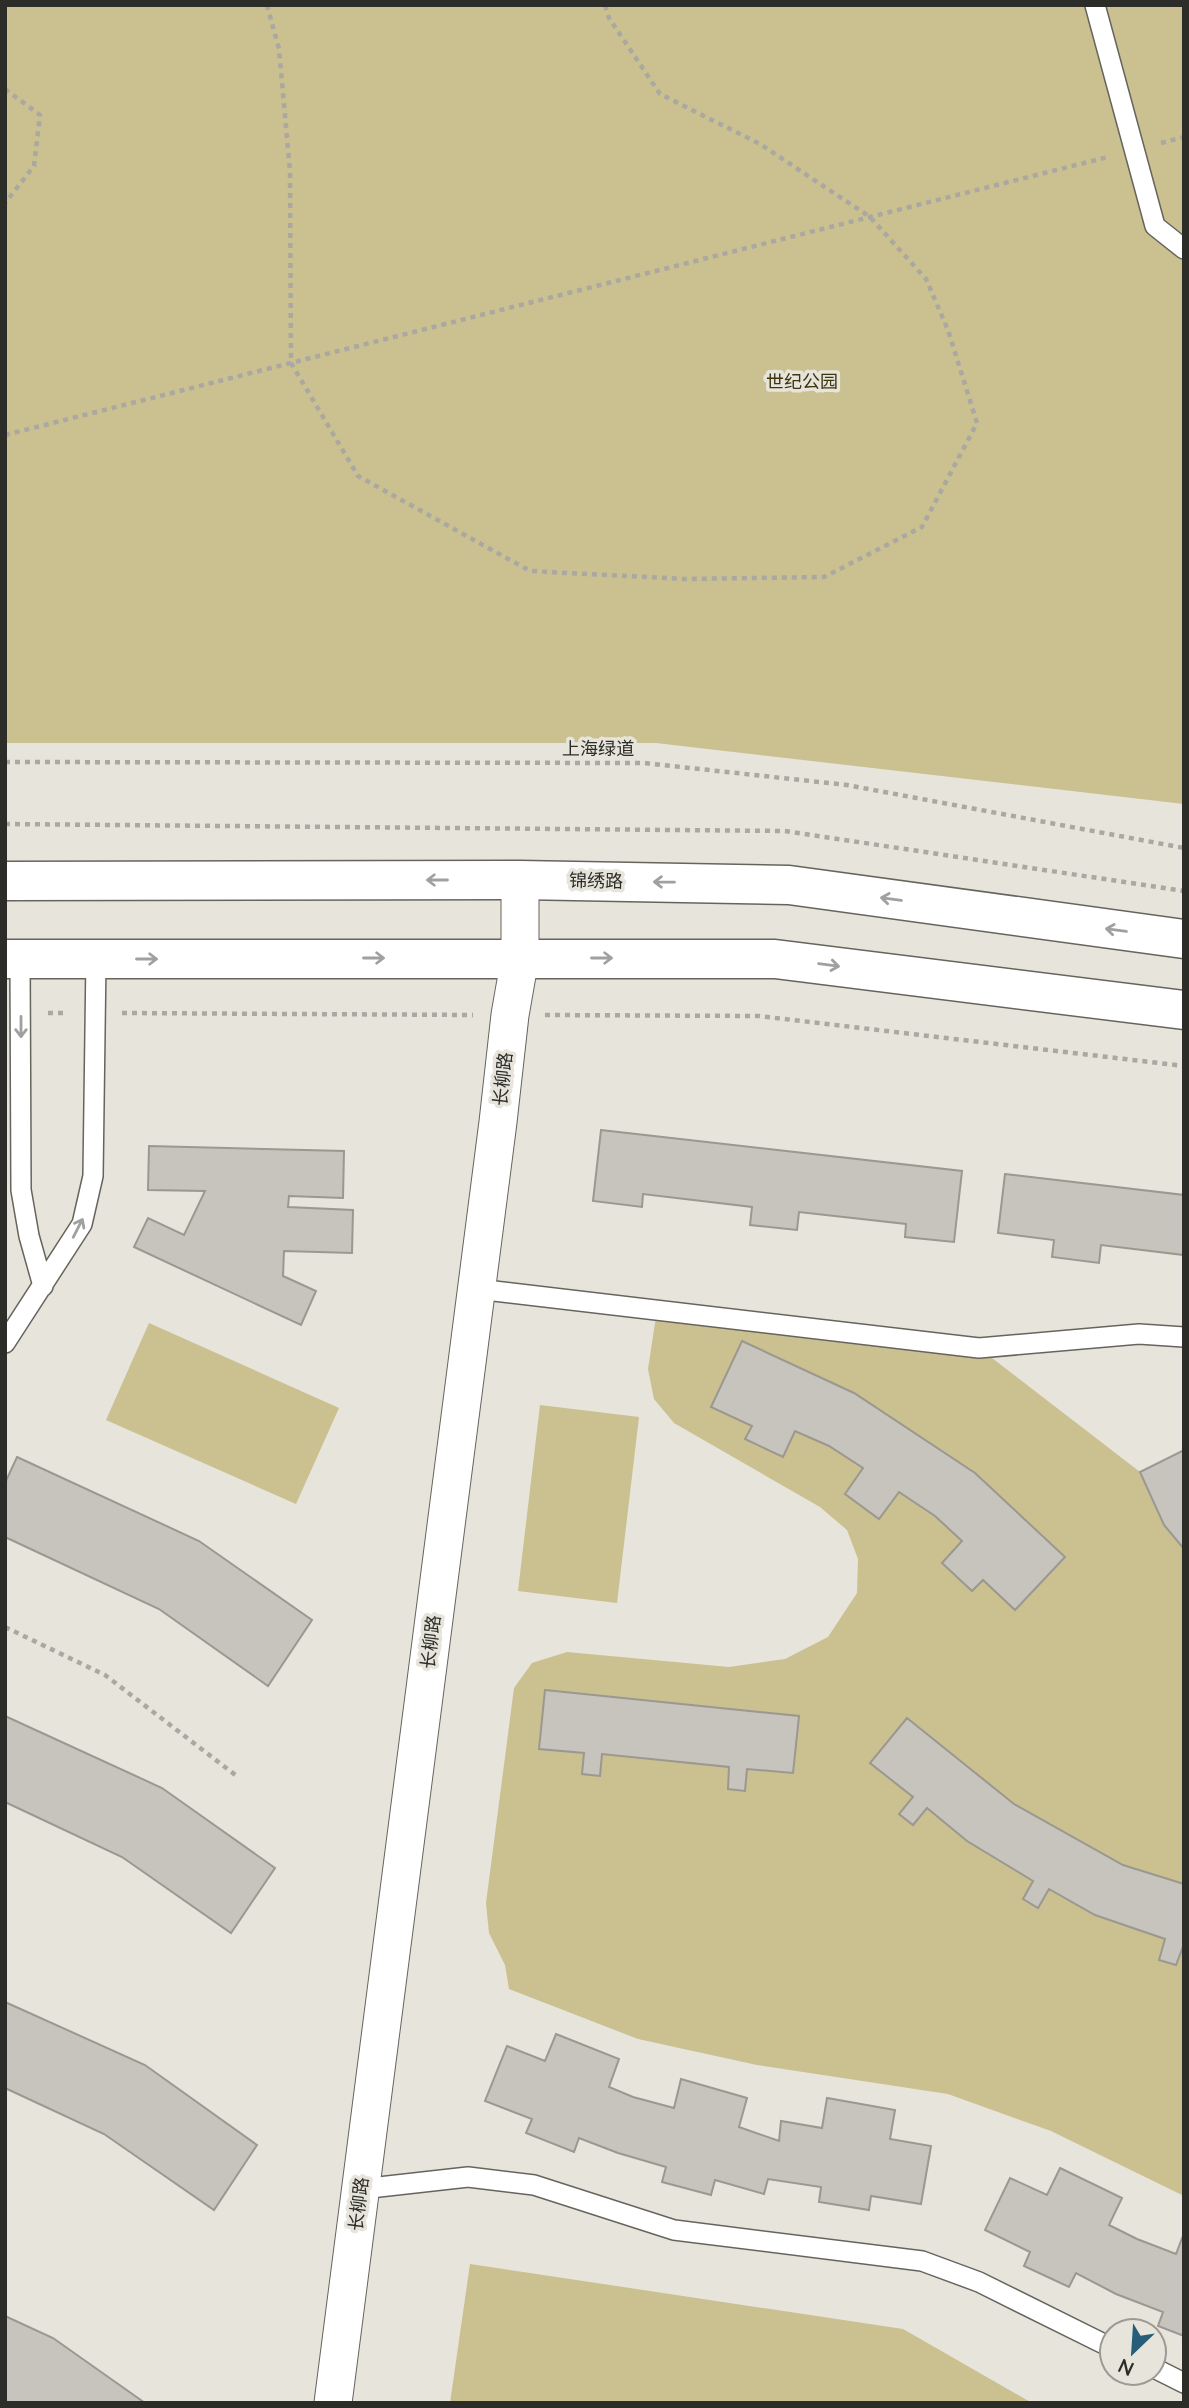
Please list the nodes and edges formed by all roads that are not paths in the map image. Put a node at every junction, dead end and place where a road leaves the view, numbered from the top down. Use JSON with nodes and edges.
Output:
{"nodes":[{"id":1,"x":1095,"y":5,"type":"edge"},
{"id":2,"x":1184,"y":249,"type":"edge"},
{"id":3,"x":520,"y":880,"type":"junction"},
{"id":4,"x":5,"y":881,"type":"edge"},
{"id":5,"x":1184,"y":939,"type":"edge"},
{"id":6,"x":520,"y":958,"type":"junction"},
{"id":7,"x":13,"y":959,"type":"edge"},
{"id":8,"x":96,"y":959,"type":"junction"},
{"id":9,"x":1184,"y":1010,"type":"edge"},
{"id":10,"x":43,"y":1286,"type":"junction"},
{"id":11,"x":477,"y":1289,"type":"junction"},
{"id":12,"x":1184,"y":1337,"type":"edge"},
{"id":13,"x":5,"y":1343,"type":"edge"},
{"id":14,"x":360,"y":2189,"type":"junction"},
{"id":15,"x":1098,"y":2341,"type":"edge"},
{"id":16,"x":1168,"y":2375,"type":"edge"},
{"id":17,"x":1184,"y":2383,"type":"edge"},
{"id":18,"x":333,"y":2403,"type":"edge"}],
"edges":[{"from":1,"to":2,"type":"lane"},
{"from":3,"to":4,"type":"main road","name":"锦绣路","one_way":true},
{"from":5,"to":3,"type":"main road","name":"锦绣路","one_way":true},
{"from":3,"to":6,"type":"street","name":"长柳路"},
{"from":8,"to":6,"type":"main road","one_way":true},
{"from":6,"to":9,"type":"main road","one_way":true},
{"from":6,"to":11,"type":"street","name":"长柳路"},
{"from":7,"to":8,"type":"main road"},
{"from":7,"to":10,"type":"lane","one_way":true},
{"from":10,"to":8,"type":"lane","one_way":true},
{"from":10,"to":13,"type":"lane"},
{"from":11,"to":12,"type":"lane"},
{"from":11,"to":14,"type":"street","name":"长柳路"},
{"from":14,"to":15,"type":"lane"},
{"from":14,"to":18,"type":"street","name":"长柳路"},
{"from":16,"to":17,"type":"lane"}]}
